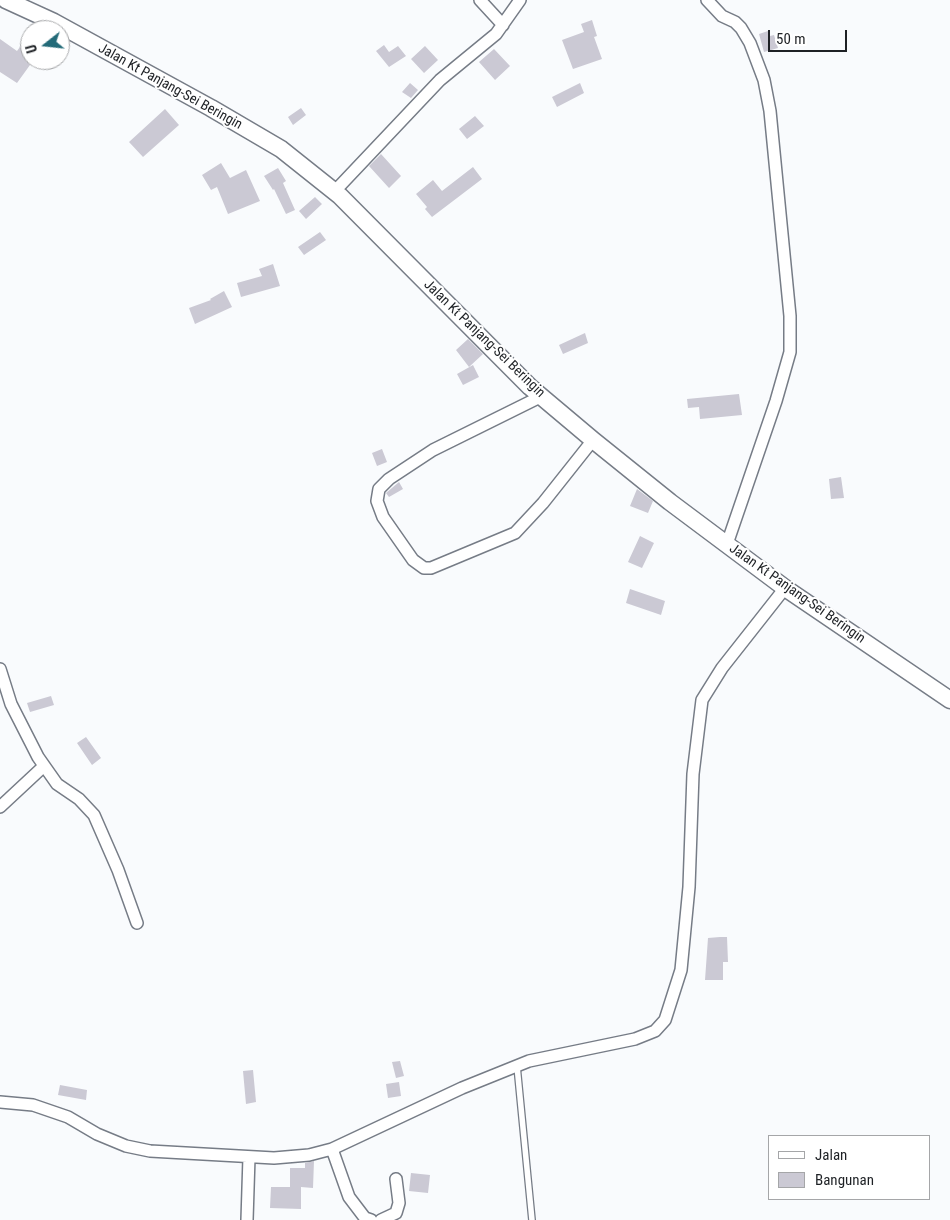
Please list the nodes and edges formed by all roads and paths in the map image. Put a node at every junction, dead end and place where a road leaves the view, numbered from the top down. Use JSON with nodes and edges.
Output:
{"nodes":[{"id":1,"x":6,"y":0,"type":"edge"},
{"id":2,"x":480,"y":0,"type":"edge"},
{"id":3,"x":520,"y":0,"type":"edge"},
{"id":4,"x":707,"y":0,"type":"edge"},
{"id":5,"x":503,"y":25,"type":"junction"},
{"id":6,"x":334,"y":192,"type":"junction"},
{"id":7,"x":542,"y":396,"type":"junction"},
{"id":8,"x":593,"y":440,"type":"junction"},
{"id":9,"x":727,"y":544,"type":"junction"},
{"id":10,"x":785,"y":588,"type":"junction"},
{"id":11,"x":0,"y":669,"type":"edge"},
{"id":12,"x":950,"y":700,"type":"edge"},
{"id":13,"x":44,"y":766,"type":"junction"},
{"id":14,"x":0,"y":807,"type":"edge"},
{"id":15,"x":137,"y":923,"type":"dead end"},
{"id":16,"x":517,"y":1066,"type":"junction"},
{"id":17,"x":0,"y":1102,"type":"edge"},
{"id":18,"x":332,"y":1149,"type":"junction"},
{"id":19,"x":249,"y":1157,"type":"junction"},
{"id":20,"x":396,"y":1179,"type":"dead end"},
{"id":21,"x":247,"y":1220,"type":"edge"},
{"id":22,"x":371,"y":1220,"type":"edge"},
{"id":23,"x":381,"y":1220,"type":"edge"},
{"id":24,"x":532,"y":1220,"type":"edge"}],
"edges":[{"from":1,"to":6,"type":"street","name":"Jalan Kt Panjang-Sei Beringin"},
{"from":2,"to":5,"type":"street"},
{"from":3,"to":5,"type":"street"},
{"from":4,"to":9,"type":"street"},
{"from":5,"to":6,"type":"street"},
{"from":6,"to":7,"type":"street","name":"Jalan Kt Panjang-Sei Beringin"},
{"from":7,"to":8,"type":"street","name":"Jalan Kt Panjang-Sei Beringin"},
{"from":7,"to":8,"type":"street"},
{"from":8,"to":9,"type":"street","name":"Jalan Kt Panjang-Sei Beringin"},
{"from":9,"to":10,"type":"street","name":"Jalan Kt Panjang-Sei Beringin"},
{"from":10,"to":12,"type":"street","name":"Jalan Kt Panjang-Sei Beringin"},
{"from":10,"to":16,"type":"street"},
{"from":11,"to":13,"type":"street"},
{"from":13,"to":14,"type":"street"},
{"from":13,"to":15,"type":"street"},
{"from":16,"to":18,"type":"street"},
{"from":16,"to":24,"type":"lane"},
{"from":17,"to":19,"type":"street"},
{"from":18,"to":19,"type":"street"},
{"from":18,"to":22,"type":"street"},
{"from":19,"to":21,"type":"street"},
{"from":20,"to":23,"type":"street"}]}
